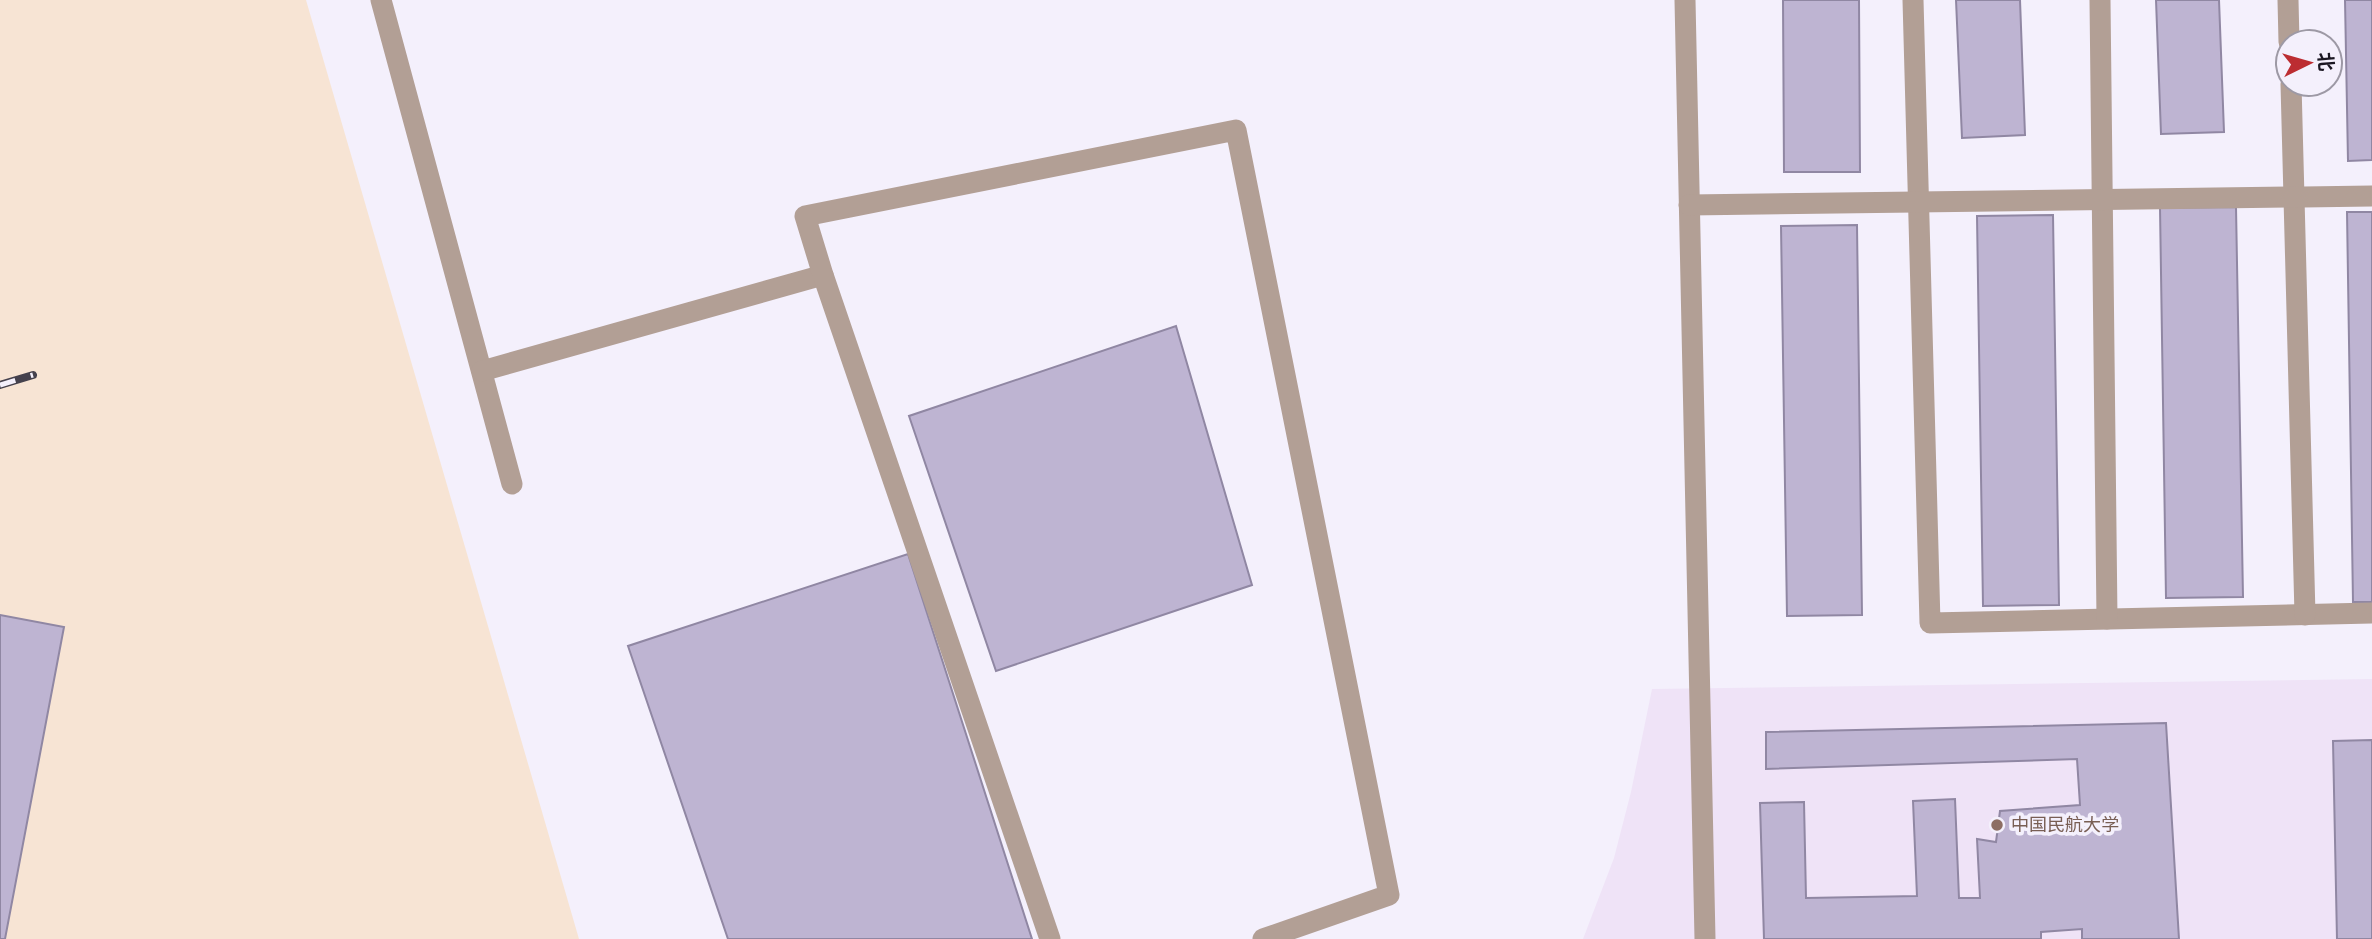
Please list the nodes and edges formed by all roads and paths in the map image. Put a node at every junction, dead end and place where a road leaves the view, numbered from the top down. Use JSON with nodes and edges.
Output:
{"nodes":[{"id":1,"x":381,"y":0,"type":"edge"},
{"id":2,"x":1685,"y":0,"type":"edge"},
{"id":3,"x":1913,"y":0,"type":"edge"},
{"id":4,"x":2100,"y":0,"type":"edge"},
{"id":5,"x":2288,"y":0,"type":"edge"},
{"id":6,"x":2289,"y":28,"type":"edge"},
{"id":7,"x":2291,"y":98,"type":"edge"},
{"id":8,"x":2372,"y":196,"type":"edge"},
{"id":9,"x":2294,"y":197,"type":"junction"},
{"id":10,"x":2102,"y":199,"type":"junction"},
{"id":11,"x":1917,"y":202,"type":"junction"},
{"id":12,"x":1689,"y":205,"type":"junction"},
{"id":13,"x":823,"y":275,"type":"junction"},
{"id":14,"x":482,"y":372,"type":"junction"},
{"id":15,"x":512,"y":484,"type":"dead end"},
{"id":16,"x":2372,"y":613,"type":"edge"},
{"id":17,"x":2305,"y":615,"type":"junction"},
{"id":18,"x":2107,"y":619,"type":"junction"},
{"id":19,"x":1050,"y":939,"type":"edge"},
{"id":20,"x":1263,"y":939,"type":"edge"},
{"id":21,"x":1704,"y":939,"type":"edge"}],
"edges":[{"from":1,"to":14,"type":"street"},
{"from":2,"to":12,"type":"street"},
{"from":3,"to":11,"type":"street"},
{"from":4,"to":10,"type":"street"},
{"from":5,"to":6,"type":"street"},
{"from":7,"to":9,"type":"street"},
{"from":8,"to":9,"type":"street"},
{"from":9,"to":10,"type":"street"},
{"from":9,"to":17,"type":"street"},
{"from":10,"to":11,"type":"street"},
{"from":10,"to":18,"type":"street"},
{"from":11,"to":12,"type":"street"},
{"from":11,"to":18,"type":"street"},
{"from":12,"to":21,"type":"street"},
{"from":13,"to":14,"type":"street"},
{"from":13,"to":19,"type":"street"},
{"from":13,"to":20,"type":"street"},
{"from":14,"to":15,"type":"street"},
{"from":16,"to":17,"type":"street"},
{"from":17,"to":18,"type":"street"}]}
